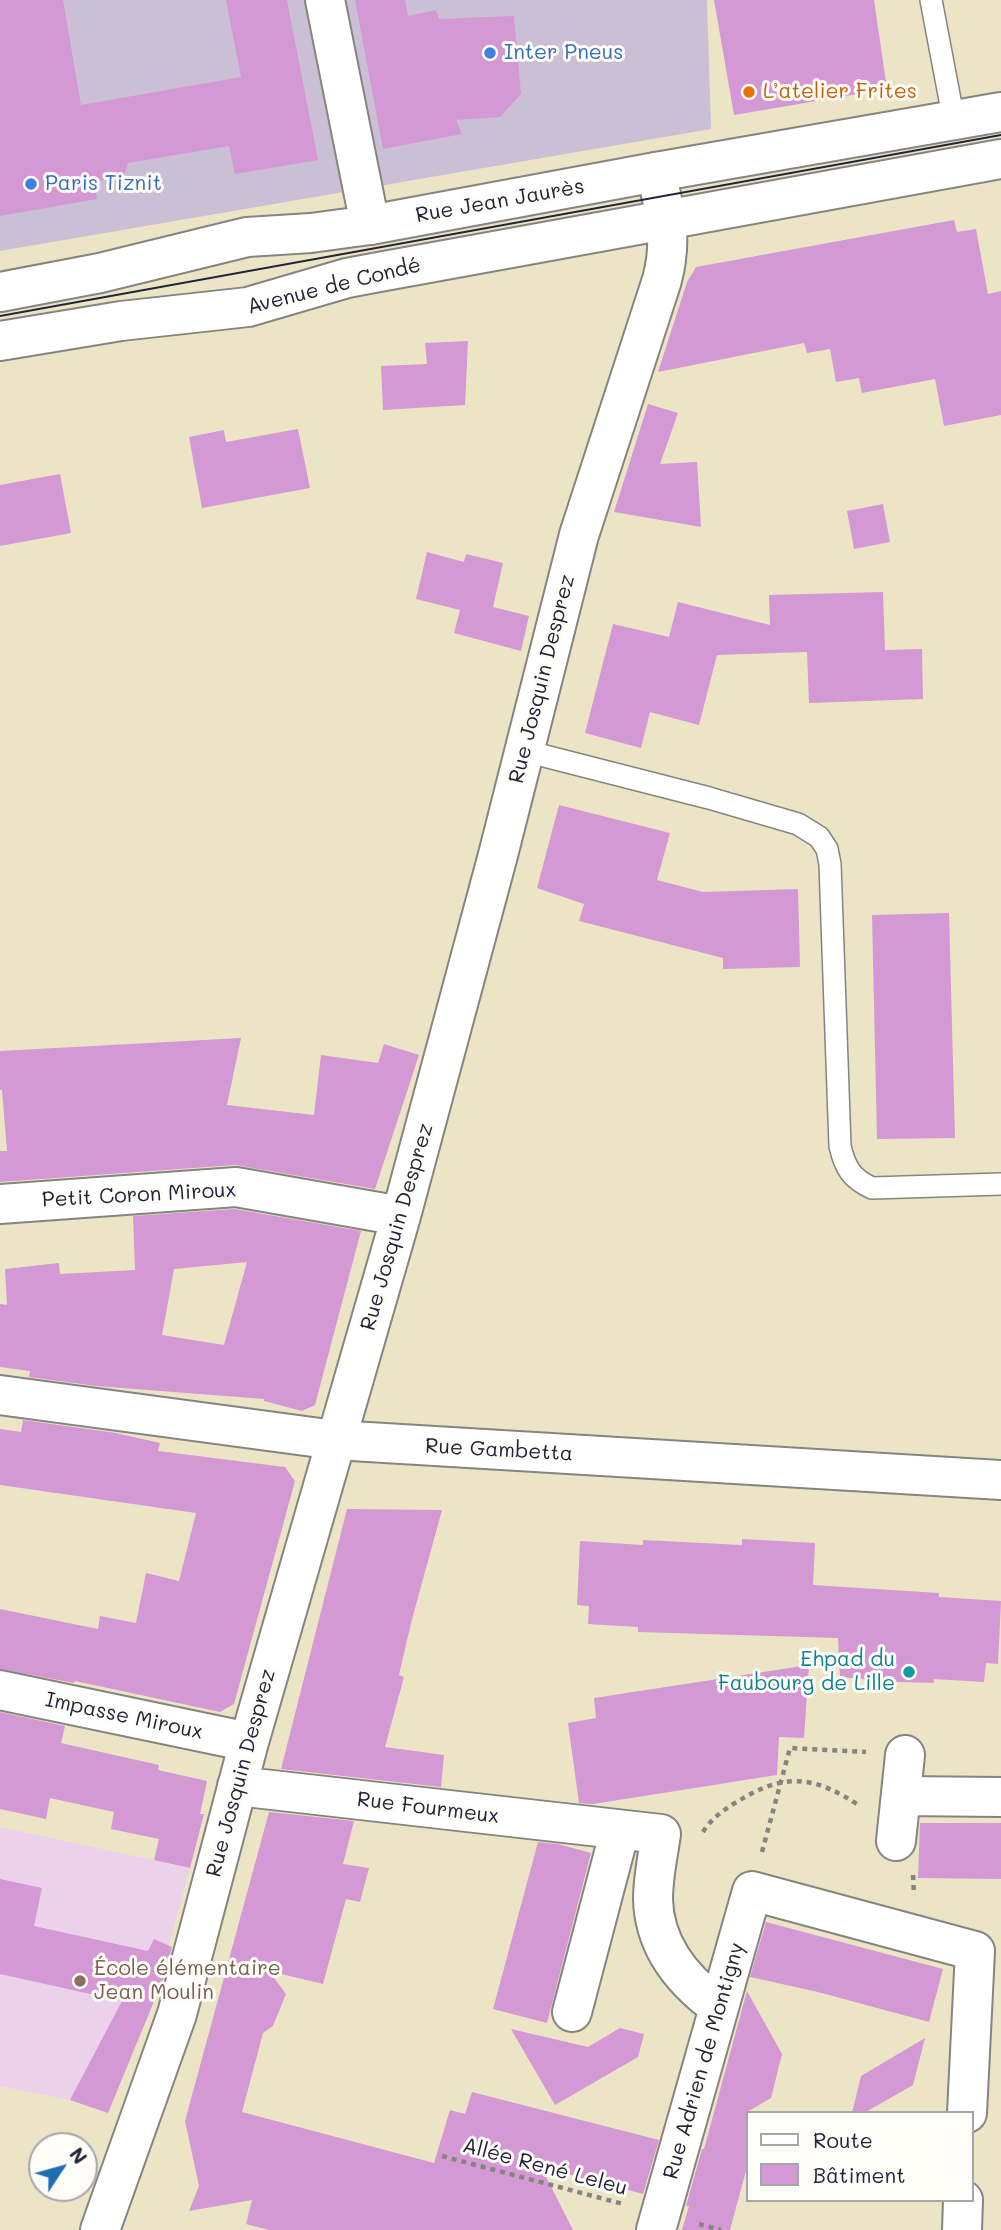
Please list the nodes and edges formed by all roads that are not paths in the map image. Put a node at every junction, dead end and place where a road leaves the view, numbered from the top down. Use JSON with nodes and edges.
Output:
{"nodes":[{"id":1,"x":325,"y":0,"type":"edge"},
{"id":2,"x":931,"y":0,"type":"edge"},
{"id":3,"x":1001,"y":112,"type":"edge"},
{"id":4,"x":954,"y":121,"type":"junction"},
{"id":5,"x":1001,"y":159,"type":"edge"},
{"id":6,"x":656,"y":172,"type":"junction"},
{"id":7,"x":666,"y":219,"type":"junction"},
{"id":8,"x":370,"y":225,"type":"junction"},
{"id":9,"x":0,"y":292,"type":"edge"},
{"id":10,"x":0,"y":341,"type":"edge"},
{"id":11,"x":525,"y":751,"type":"junction"},
{"id":12,"x":1001,"y":1184,"type":"edge"},
{"id":13,"x":0,"y":1204,"type":"edge"},
{"id":14,"x":401,"y":1216,"type":"junction"},
{"id":15,"x":0,"y":1395,"type":"edge"},
{"id":16,"x":335,"y":1440,"type":"junction"},
{"id":17,"x":1001,"y":1480,"type":"edge"},
{"id":18,"x":0,"y":1690,"type":"edge"},
{"id":19,"x":248,"y":1742,"type":"junction"},
{"id":20,"x":905,"y":1755,"type":"road end"},
{"id":21,"x":237,"y":1786,"type":"junction"},
{"id":22,"x":901,"y":1796,"type":"junction"},
{"id":23,"x":1001,"y":1797,"type":"edge"},
{"id":24,"x":620,"y":1830,"type":"junction"},
{"id":25,"x":896,"y":1841,"type":"road end"},
{"id":26,"x":719,"y":2007,"type":"junction"},
{"id":27,"x":572,"y":2012,"type":"dead end"},
{"id":28,"x":967,"y":2111,"type":"edge"},
{"id":29,"x":963,"y":2202,"type":"edge"},
{"id":30,"x":658,"y":2222,"type":"edge"},
{"id":31,"x":100,"y":2230,"type":"edge"},
{"id":32,"x":962,"y":2230,"type":"edge"}],
"edges":[{"from":1,"to":8,"type":"street"},
{"from":2,"to":4,"type":"lane"},
{"from":3,"to":4,"type":"street","name":"Rue Jean Jaurès"},
{"from":4,"to":6,"type":"street","name":"Rue Jean Jaurès"},
{"from":5,"to":7,"type":"street","name":"Avenue de Condé"},
{"from":6,"to":7,"type":"street"},
{"from":6,"to":8,"type":"street","name":"Rue Jean Jaurès"},
{"from":7,"to":10,"type":"street","name":"Avenue de Condé"},
{"from":7,"to":11,"type":"street","name":"Rue Josquin Desprez"},
{"from":8,"to":9,"type":"street","name":"Rue Jean Jaurès"},
{"from":11,"to":12,"type":"lane"},
{"from":11,"to":14,"type":"street","name":"Rue Josquin Desprez"},
{"from":13,"to":14,"type":"street","name":"Petit Coron Miroux"},
{"from":14,"to":16,"type":"street","name":"Rue Josquin Desprez"},
{"from":15,"to":16,"type":"street","name":"Rue Gambetta"},
{"from":16,"to":17,"type":"street","name":"Rue Gambetta"},
{"from":16,"to":19,"type":"street","name":"Rue Josquin Desprez"},
{"from":18,"to":19,"type":"street","name":"Impasse Miroux"},
{"from":19,"to":21,"type":"street","name":"Rue Josquin Desprez"},
{"from":20,"to":22,"type":"street"},
{"from":21,"to":24,"type":"street","name":"Rue Fourmeux"},
{"from":21,"to":31,"type":"street","name":"Rue Josquin Desprez"},
{"from":22,"to":23,"type":"street"},
{"from":22,"to":25,"type":"street"},
{"from":24,"to":26,"type":"street","name":"Rue Fourmeux"},
{"from":24,"to":27,"type":"street"},
{"from":26,"to":28,"type":"street","name":"Rue Adrien de Montigny"},
{"from":26,"to":30,"type":"street","name":"Rue Adrien de Montigny"},
{"from":29,"to":32,"type":"street"}]}
